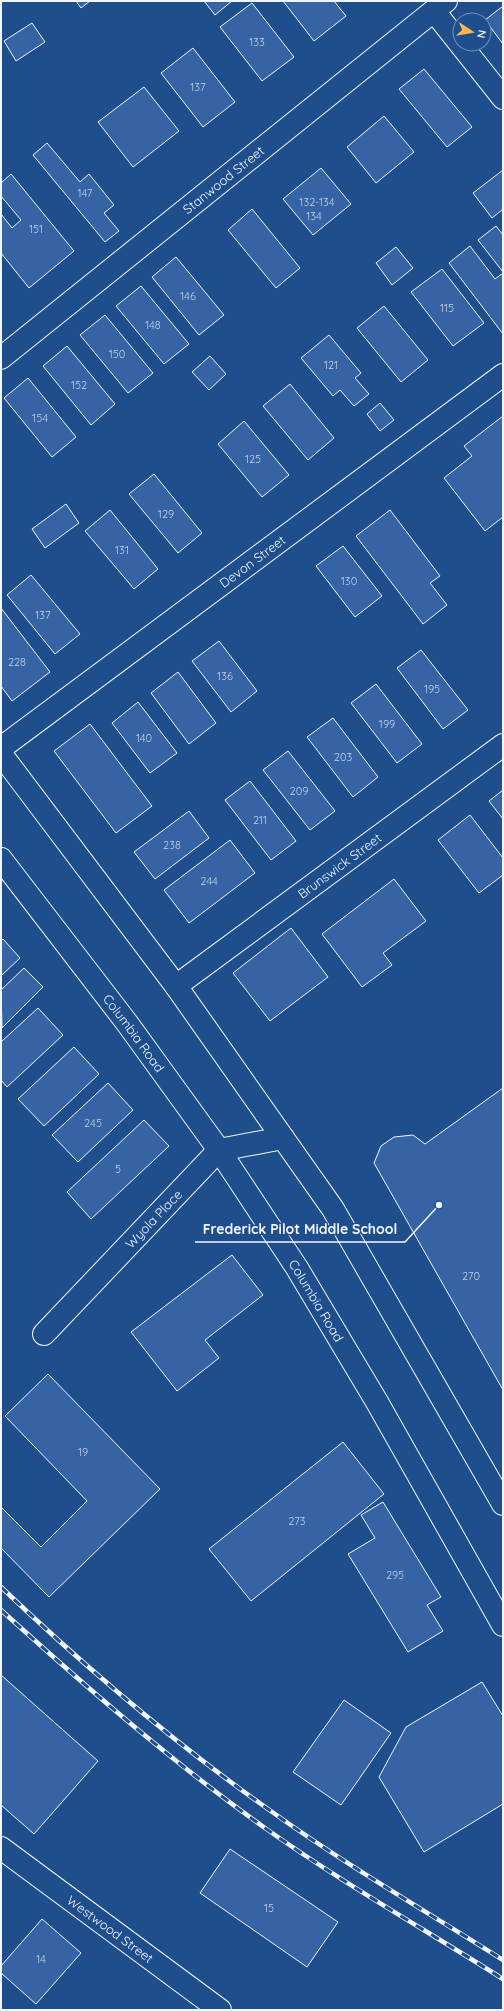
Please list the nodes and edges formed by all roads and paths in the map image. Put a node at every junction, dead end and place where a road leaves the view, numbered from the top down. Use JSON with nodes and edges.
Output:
{"nodes":[{"id":1,"x":440,"y":6,"type":"edge"},
{"id":2,"x":503,"y":98,"type":"edge"},
{"id":3,"x":1,"y":358,"type":"edge"},
{"id":4,"x":503,"y":375,"type":"edge"},
{"id":5,"x":503,"y":744,"type":"edge"},
{"id":6,"x":1,"y":748,"type":"edge"},
{"id":7,"x":1,"y":754,"type":"edge"},
{"id":8,"x":1,"y":859,"type":"edge"},
{"id":9,"x":176,"y":986,"type":"junction"},
{"id":10,"x":283,"y":1138,"type":"junction"},
{"id":11,"x":219,"y":1150,"type":"junction"},
{"id":12,"x":44,"y":1334,"type":"dead end"},
{"id":13,"x":503,"y":1504,"type":"edge"},
{"id":14,"x":503,"y":1625,"type":"edge"},
{"id":15,"x":1,"y":1848,"type":"edge"},
{"id":16,"x":220,"y":2010,"type":"edge"}],
"edges":[{"from":1,"to":2,"type":"street"},
{"from":1,"to":3,"type":"street","name":"Stanwood Street"},
{"from":4,"to":6,"type":"street","name":"Devon Street"},
{"from":5,"to":9,"type":"street","name":"Brunswick Street"},
{"from":7,"to":9,"type":"street"},
{"from":8,"to":11,"type":"street","name":"Columbia Road"},
{"from":9,"to":10,"type":"street"},
{"from":10,"to":11,"type":"street"},
{"from":10,"to":13,"type":"street"},
{"from":11,"to":12,"type":"street","name":"Wyola Place"},
{"from":11,"to":14,"type":"street","name":"Columbia Road"},
{"from":15,"to":16,"type":"street","name":"Westwood Street"}]}
